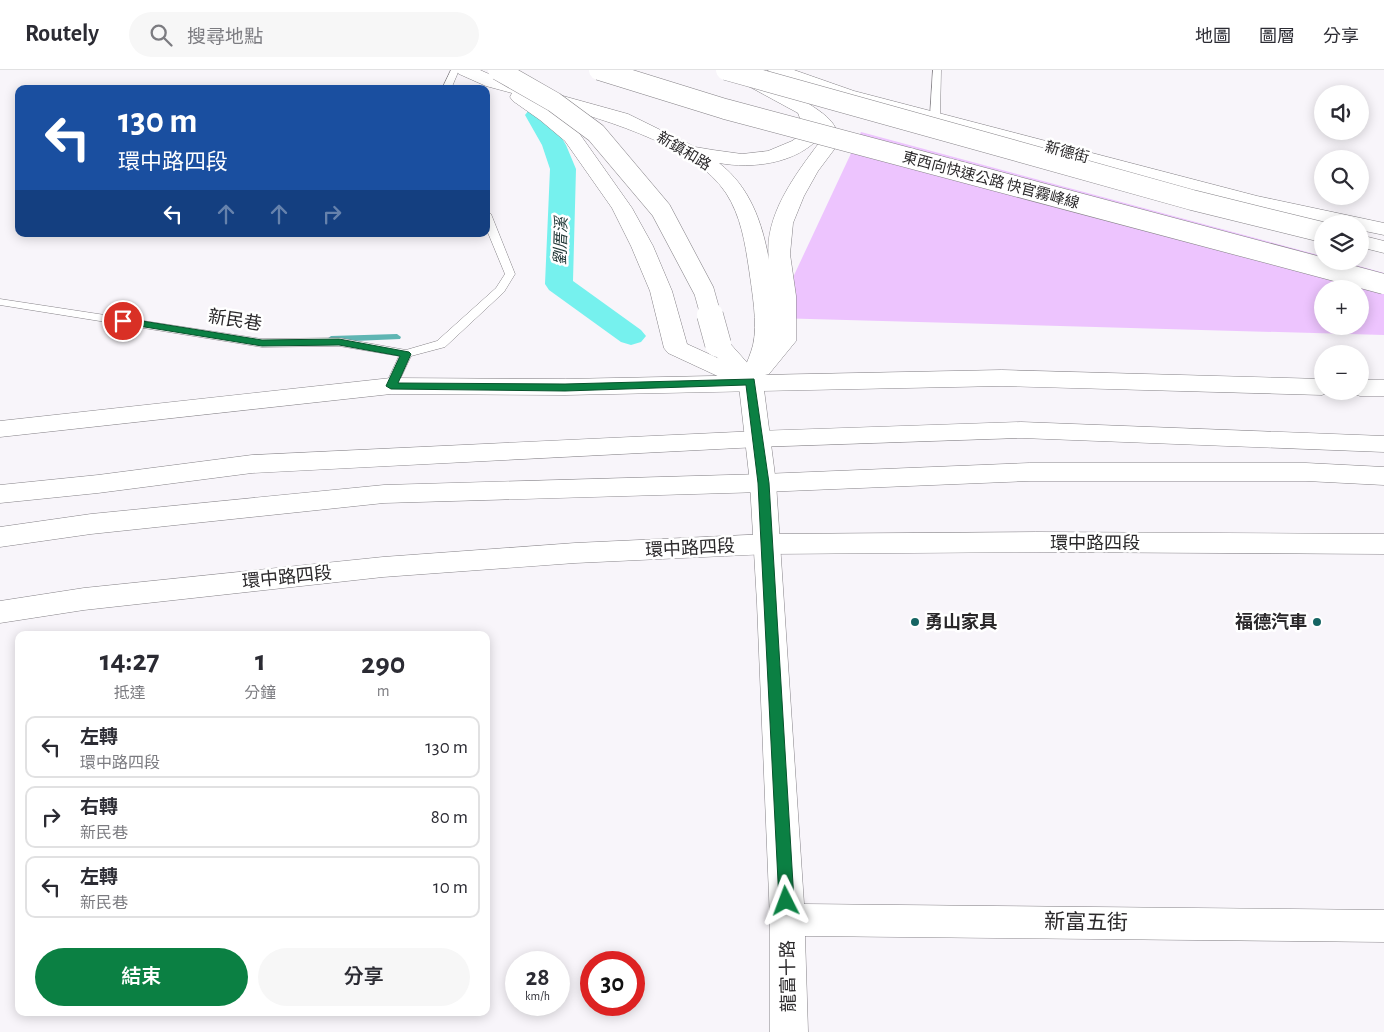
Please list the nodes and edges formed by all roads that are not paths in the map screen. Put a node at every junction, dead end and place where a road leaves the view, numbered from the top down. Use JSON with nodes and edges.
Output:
{"nodes":[{"id":1,"x":455,"y":70,"type":"edge"},
{"id":2,"x":465,"y":70,"type":"edge"},
{"id":3,"x":599,"y":70,"type":"edge"},
{"id":4,"x":726,"y":70,"type":"edge"},
{"id":5,"x":732,"y":70,"type":"edge"},
{"id":6,"x":777,"y":70,"type":"edge"},
{"id":7,"x":937,"y":70,"type":"edge"},
{"id":8,"x":495,"y":76,"type":"edge"},
{"id":9,"x":448,"y":85,"type":"edge"},
{"id":10,"x":806,"y":110,"type":"junction"},
{"id":11,"x":935,"y":117,"type":"junction"},
{"id":12,"x":686,"y":149,"type":"junction"},
{"id":13,"x":1317,"y":215,"type":"edge"},
{"id":14,"x":490,"y":224,"type":"edge"},
{"id":15,"x":1369,"y":226,"type":"edge"},
{"id":16,"x":1384,"y":229,"type":"edge"},
{"id":17,"x":1314,"y":230,"type":"edge"},
{"id":18,"x":1369,"y":243,"type":"edge"},
{"id":19,"x":1384,"y":247,"type":"edge"},
{"id":20,"x":1384,"y":284,"type":"edge"},
{"id":21,"x":0,"y":302,"type":"edge"},
{"id":22,"x":406,"y":354,"type":"junction"},
{"id":23,"x":751,"y":382,"type":"junction"},
{"id":24,"x":391,"y":386,"type":"junction"},
{"id":25,"x":1314,"y":387,"type":"edge"},
{"id":26,"x":1369,"y":388,"type":"edge"},
{"id":27,"x":1384,"y":388,"type":"edge"},
{"id":28,"x":0,"y":429,"type":"edge"},
{"id":29,"x":758,"y":439,"type":"junction"},
{"id":30,"x":1384,"y":444,"type":"edge"},
{"id":31,"x":1384,"y":476,"type":"edge"},
{"id":32,"x":763,"y":483,"type":"junction"},
{"id":33,"x":0,"y":494,"type":"edge"},
{"id":34,"x":0,"y":537,"type":"edge"},
{"id":35,"x":767,"y":544,"type":"junction"},
{"id":36,"x":1384,"y":544,"type":"edge"},
{"id":37,"x":0,"y":612,"type":"edge"},
{"id":38,"x":788,"y":920,"type":"junction"},
{"id":39,"x":1384,"y":926,"type":"edge"},
{"id":40,"x":789,"y":1032,"type":"edge"}],
"edges":[{"from":1,"to":9,"type":"lane"},
{"from":2,"to":8,"type":"main road","name":"新鎮和路"},
{"from":3,"to":20,"type":"main road","name":"東西向快速公路 快官霧峰線","bridge":true},
{"from":4,"to":17,"type":"main road","name":"東西向快速公路 快官霧峰線","bridge":true},
{"from":5,"to":10,"type":"main road"},
{"from":6,"to":11,"type":"main road","name":"新德街"},
{"from":7,"to":11,"type":"lane"},
{"from":8,"to":12,"type":"main road","name":"新鎮和路"},
{"from":8,"to":23,"type":"main road","bridge":true},
{"from":8,"to":23,"type":"main road"},
{"from":10,"to":12,"type":"main road"},
{"from":10,"to":23,"type":"main road"},
{"from":11,"to":13,"type":"main road","name":"新德街"},
{"from":12,"to":23,"type":"main road","name":"新鎮和路"},
{"from":14,"to":22,"type":"lane","name":"新民巷"},
{"from":15,"to":16,"type":"main road","name":"新德街"},
{"from":18,"to":19,"type":"main road"},
{"from":21,"to":22,"type":"lane","name":"新民巷"},
{"from":22,"to":24,"type":"lane"},
{"from":23,"to":24,"type":"main road"},
{"from":23,"to":25,"type":"main road"},
{"from":23,"to":29,"type":"main road","name":"龍富十路"},
{"from":24,"to":28,"type":"main road"},
{"from":26,"to":27,"type":"main road"},
{"from":29,"to":30,"type":"main road"},
{"from":29,"to":32,"type":"main road","name":"龍富十路"},
{"from":29,"to":33,"type":"main road"},
{"from":31,"to":32,"type":"main road"},
{"from":32,"to":34,"type":"main road"},
{"from":32,"to":35,"type":"main road","name":"龍富十路"},
{"from":35,"to":36,"type":"main road","name":"環中路四段"},
{"from":35,"to":37,"type":"main road","name":"環中路四段"},
{"from":35,"to":38,"type":"main road","name":"龍富十路"},
{"from":38,"to":39,"type":"main road","name":"新富五街"},
{"from":38,"to":40,"type":"main road","name":"龍富十路"}]}
